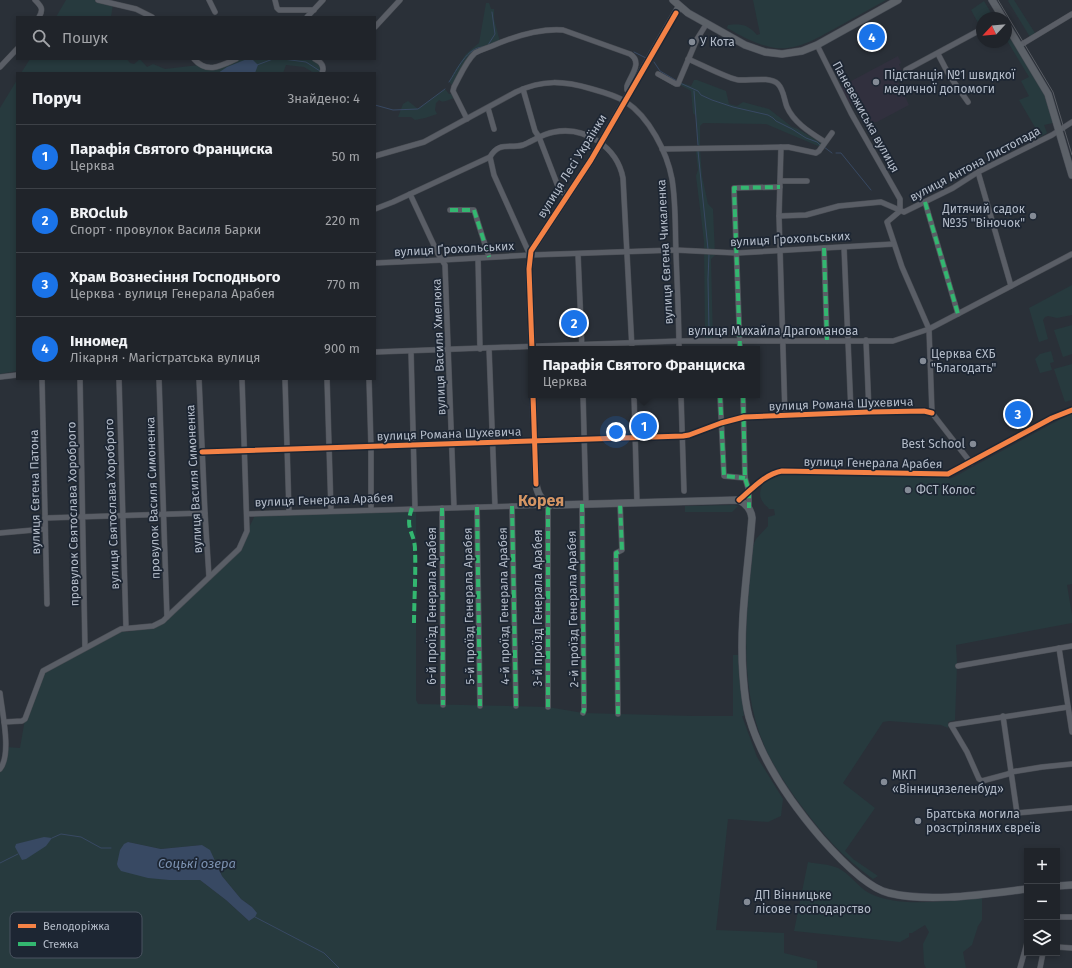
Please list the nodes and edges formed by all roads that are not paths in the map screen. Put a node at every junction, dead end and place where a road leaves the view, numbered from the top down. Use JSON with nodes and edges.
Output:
{"nodes":[{"id":1,"x":35,"y":0,"type":"edge"},
{"id":2,"x":98,"y":0,"type":"edge"},
{"id":3,"x":209,"y":0,"type":"edge"},
{"id":4,"x":275,"y":0,"type":"edge"},
{"id":5,"x":323,"y":0,"type":"edge"},
{"id":6,"x":400,"y":0,"type":"edge"},
{"id":7,"x":673,"y":0,"type":"edge"},
{"id":8,"x":898,"y":0,"type":"edge"},
{"id":9,"x":992,"y":0,"type":"edge"},
{"id":10,"x":679,"y":7,"type":"junction"},
{"id":11,"x":314,"y":10,"type":"junction"},
{"id":12,"x":215,"y":12,"type":"dead end"},
{"id":13,"x":999,"y":12,"type":"edge"},
{"id":14,"x":1072,"y":14,"type":"edge"},
{"id":15,"x":39,"y":16,"type":"edge"},
{"id":16,"x":150,"y":16,"type":"edge"},
{"id":17,"x":308,"y":16,"type":"edge"},
{"id":18,"x":707,"y":23,"type":"junction"},
{"id":19,"x":376,"y":26,"type":"edge"},
{"id":20,"x":976,"y":32,"type":"edge"},
{"id":21,"x":1012,"y":34,"type":"edge"},
{"id":22,"x":817,"y":45,"type":"junction"},
{"id":23,"x":1019,"y":46,"type":"junction"},
{"id":24,"x":16,"y":50,"type":"edge"},
{"id":25,"x":938,"y":54,"type":"junction"},
{"id":26,"x":688,"y":59,"type":"junction"},
{"id":27,"x":195,"y":60,"type":"edge"},
{"id":28,"x":234,"y":60,"type":"edge"},
{"id":29,"x":316,"y":60,"type":"edge"},
{"id":30,"x":0,"y":67,"type":"edge"},
{"id":31,"x":906,"y":70,"type":"dead end"},
{"id":32,"x":322,"y":72,"type":"edge"},
{"id":33,"x":658,"y":74,"type":"dead end"},
{"id":34,"x":523,"y":89,"type":"junction"},
{"id":35,"x":630,"y":91,"type":"junction"},
{"id":36,"x":624,"y":101,"type":"junction"},
{"id":37,"x":968,"y":102,"type":"dead end"},
{"id":38,"x":488,"y":108,"type":"junction"},
{"id":39,"x":467,"y":119,"type":"junction"},
{"id":40,"x":1072,"y":122,"type":"edge"},
{"id":41,"x":494,"y":129,"type":"dead end"},
{"id":42,"x":1059,"y":131,"type":"junction"},
{"id":43,"x":832,"y":133,"type":"dead end"},
{"id":44,"x":539,"y":137,"type":"junction"},
{"id":45,"x":601,"y":142,"type":"junction"},
{"id":46,"x":825,"y":142,"type":"junction"},
{"id":47,"x":781,"y":147,"type":"junction"},
{"id":48,"x":662,"y":149,"type":"junction"},
{"id":49,"x":376,"y":156,"type":"edge"},
{"id":50,"x":490,"y":157,"type":"junction"},
{"id":51,"x":978,"y":172,"type":"junction"},
{"id":52,"x":1072,"y":175,"type":"edge"},
{"id":53,"x":807,"y":181,"type":"dead end"},
{"id":54,"x":780,"y":184,"type":"junction"},
{"id":55,"x":410,"y":194,"type":"junction"},
{"id":56,"x":567,"y":196,"type":"junction"},
{"id":57,"x":925,"y":202,"type":"junction"},
{"id":58,"x":376,"y":209,"type":"edge"},
{"id":59,"x":450,"y":210,"type":"dead end"},
{"id":60,"x":900,"y":211,"type":"junction"},
{"id":61,"x":779,"y":216,"type":"junction"},
{"id":62,"x":894,"y":244,"type":"junction"},
{"id":63,"x":844,"y":247,"type":"junction"},
{"id":64,"x":824,"y":248,"type":"junction"},
{"id":65,"x":675,"y":250,"type":"junction"},
{"id":66,"x":780,"y":250,"type":"junction"},
{"id":67,"x":628,"y":251,"type":"junction"},
{"id":68,"x":737,"y":253,"type":"junction"},
{"id":69,"x":578,"y":254,"type":"junction"},
{"id":70,"x":1072,"y":254,"type":"edge"},
{"id":71,"x":530,"y":255,"type":"junction"},
{"id":72,"x":489,"y":257,"type":"junction"},
{"id":73,"x":478,"y":258,"type":"junction"},
{"id":74,"x":442,"y":260,"type":"junction"},
{"id":75,"x":376,"y":263,"type":"edge"},
{"id":76,"x":1011,"y":286,"type":"junction"},
{"id":77,"x":958,"y":314,"type":"junction"},
{"id":78,"x":929,"y":329,"type":"junction"},
{"id":79,"x":866,"y":340,"type":"junction"},
{"id":80,"x":679,"y":341,"type":"junction"},
{"id":81,"x":740,"y":341,"type":"junction"},
{"id":82,"x":827,"y":341,"type":"junction"},
{"id":83,"x":848,"y":341,"type":"junction"},
{"id":84,"x":783,"y":342,"type":"junction"},
{"id":85,"x":632,"y":343,"type":"junction"},
{"id":86,"x":532,"y":346,"type":"edge"},
{"id":87,"x":582,"y":346,"type":"edge"},
{"id":88,"x":594,"y":346,"type":"edge"},
{"id":89,"x":679,"y":346,"type":"edge"},
{"id":90,"x":740,"y":346,"type":"edge"},
{"id":91,"x":489,"y":348,"type":"junction"},
{"id":92,"x":528,"y":348,"type":"edge"},
{"id":93,"x":480,"y":349,"type":"junction"},
{"id":94,"x":449,"y":350,"type":"junction"},
{"id":95,"x":411,"y":351,"type":"junction"},
{"id":96,"x":376,"y":352,"type":"edge"},
{"id":97,"x":16,"y":375,"type":"edge"},
{"id":98,"x":0,"y":377,"type":"edge"},
{"id":99,"x":42,"y":380,"type":"edge"},
{"id":100,"x":80,"y":380,"type":"edge"},
{"id":101,"x":119,"y":380,"type":"edge"},
{"id":102,"x":159,"y":380,"type":"edge"},
{"id":103,"x":199,"y":380,"type":"edge"},
{"id":104,"x":242,"y":380,"type":"edge"},
{"id":105,"x":285,"y":380,"type":"edge"},
{"id":106,"x":327,"y":380,"type":"edge"},
{"id":107,"x":369,"y":380,"type":"edge"},
{"id":108,"x":533,"y":398,"type":"edge"},
{"id":109,"x":583,"y":398,"type":"edge"},
{"id":110,"x":634,"y":398,"type":"edge"},
{"id":111,"x":681,"y":398,"type":"edge"},
{"id":112,"x":720,"y":398,"type":"edge"},
{"id":113,"x":743,"y":398,"type":"edge"},
{"id":114,"x":1072,"y":410,"type":"edge"},
{"id":115,"x":851,"y":412,"type":"junction"},
{"id":116,"x":869,"y":412,"type":"junction"},
{"id":117,"x":932,"y":413,"type":"junction"},
{"id":118,"x":785,"y":415,"type":"junction"},
{"id":119,"x":744,"y":417,"type":"junction"},
{"id":120,"x":721,"y":423,"type":"junction"},
{"id":121,"x":683,"y":436,"type":"junction"},
{"id":122,"x":636,"y":438,"type":"junction"},
{"id":123,"x":584,"y":439,"type":"junction"},
{"id":124,"x":535,"y":442,"type":"junction"},
{"id":125,"x":452,"y":443,"type":"junction"},
{"id":126,"x":492,"y":443,"type":"junction"},
{"id":127,"x":413,"y":445,"type":"junction"},
{"id":128,"x":371,"y":447,"type":"junction"},
{"id":129,"x":330,"y":448,"type":"junction"},
{"id":130,"x":288,"y":449,"type":"junction"},
{"id":131,"x":244,"y":451,"type":"junction"},
{"id":132,"x":202,"y":452,"type":"junction"},
{"id":133,"x":971,"y":463,"type":"junction"},
{"id":134,"x":745,"y":478,"type":"junction"},
{"id":135,"x":536,"y":484,"type":"junction"},
{"id":136,"x":684,"y":491,"type":"dead end"},
{"id":137,"x":749,"y":491,"type":"junction"},
{"id":138,"x":739,"y":500,"type":"junction"},
{"id":139,"x":620,"y":503,"type":"junction"},
{"id":140,"x":637,"y":503,"type":"junction"},
{"id":141,"x":584,"y":504,"type":"junction"},
{"id":142,"x":535,"y":505,"type":"junction"},
{"id":143,"x":495,"y":506,"type":"junction"},
{"id":144,"x":512,"y":506,"type":"junction"},
{"id":145,"x":551,"y":506,"type":"junction"},
{"id":146,"x":477,"y":507,"type":"junction"},
{"id":147,"x":415,"y":508,"type":"junction"},
{"id":148,"x":442,"y":508,"type":"junction"},
{"id":149,"x":454,"y":508,"type":"junction"},
{"id":150,"x":749,"y":508,"type":"junction"},
{"id":151,"x":371,"y":510,"type":"junction"},
{"id":152,"x":332,"y":511,"type":"junction"},
{"id":153,"x":290,"y":512,"type":"junction"},
{"id":154,"x":205,"y":513,"type":"junction"},
{"id":155,"x":163,"y":514,"type":"junction"},
{"id":156,"x":247,"y":514,"type":"junction"},
{"id":157,"x":122,"y":516,"type":"junction"},
{"id":158,"x":83,"y":517,"type":"junction"},
{"id":159,"x":45,"y":518,"type":"junction"},
{"id":160,"x":45,"y":529,"type":"junction"},
{"id":161,"x":0,"y":533,"type":"edge"},
{"id":162,"x":209,"y":577,"type":"junction"},
{"id":163,"x":47,"y":604,"type":"dead end"},
{"id":164,"x":167,"y":617,"type":"junction"},
{"id":165,"x":126,"y":628,"type":"junction"},
{"id":166,"x":1072,"y":646,"type":"edge"},
{"id":167,"x":85,"y":648,"type":"junction"},
{"id":168,"x":1059,"y":648,"type":"junction"},
{"id":169,"x":958,"y":666,"type":"dead end"},
{"id":170,"x":0,"y":693,"type":"edge"},
{"id":171,"x":443,"y":704,"type":"dead end"},
{"id":172,"x":480,"y":706,"type":"dead end"},
{"id":173,"x":516,"y":706,"type":"dead end"},
{"id":174,"x":548,"y":707,"type":"dead end"},
{"id":175,"x":1068,"y":707,"type":"junction"},
{"id":176,"x":583,"y":713,"type":"dead end"},
{"id":177,"x":618,"y":714,"type":"dead end"},
{"id":178,"x":1003,"y":716,"type":"junction"},
{"id":179,"x":4,"y":722,"type":"junction"},
{"id":180,"x":1072,"y":732,"type":"edge"},
{"id":181,"x":1072,"y":764,"type":"edge"},
{"id":182,"x":0,"y":769,"type":"edge"},
{"id":183,"x":1011,"y":772,"type":"junction"},
{"id":184,"x":1072,"y":808,"type":"edge"},
{"id":185,"x":1072,"y":885,"type":"edge"},
{"id":186,"x":1060,"y":886,"type":"edge"},
{"id":187,"x":1024,"y":889,"type":"edge"},
{"id":188,"x":1060,"y":917,"type":"edge"},
{"id":189,"x":1072,"y":917,"type":"edge"},
{"id":190,"x":1060,"y":947,"type":"edge"},
{"id":191,"x":1072,"y":948,"type":"edge"},
{"id":192,"x":1024,"y":956,"type":"edge"},
{"id":193,"x":1042,"y":956,"type":"edge"},
{"id":194,"x":1021,"y":968,"type":"edge"},
{"id":195,"x":1040,"y":968,"type":"edge"}],
"edges":[{"from":1,"to":15,"type":"street"},
{"from":2,"to":16,"type":"street"},
{"from":3,"to":12,"type":"street"},
{"from":4,"to":11,"type":"street"},
{"from":5,"to":11,"type":"street"},
{"from":6,"to":19,"type":"street"},
{"from":7,"to":10,"type":"main road"},
{"from":8,"to":22,"type":"main road"},
{"from":9,"to":13,"type":"main road"},
{"from":10,"to":18,"type":"main road"},
{"from":10,"to":35,"type":"main road","name":"вулиця Лесі Українки"},
{"from":11,"to":17,"type":"street"},
{"from":14,"to":23,"type":"street"},
{"from":18,"to":22,"type":"main road"},
{"from":18,"to":26,"type":"street"},
{"from":20,"to":25,"type":"street"},
{"from":21,"to":23,"type":"main road"},
{"from":22,"to":60,"type":"street","name":"Паневежиська вулиця"},
{"from":23,"to":42,"type":"main road"},
{"from":24,"to":30,"type":"street"},
{"from":25,"to":31,"type":"street"},
{"from":25,"to":37,"type":"street"},
{"from":26,"to":33,"type":"street"},
{"from":26,"to":46,"type":"street"},
{"from":27,"to":28,"type":"street"},
{"from":29,"to":32,"type":"street"},
{"from":34,"to":36,"type":"street","name":"вулиця Євгена Чикаленка"},
{"from":34,"to":38,"type":"street","name":"вулиця Євгена Чикаленка"},
{"from":34,"to":44,"type":"street"},
{"from":35,"to":36,"type":"main road","name":"вулиця Лесі Українки"},
{"from":35,"to":39,"type":"street"},
{"from":36,"to":45,"type":"main road","name":"вулиця Лесі Українки"},
{"from":36,"to":48,"type":"street","name":"вулиця Євгена Чикаленка"},
{"from":38,"to":39,"type":"street","name":"вулиця Євгена Чикаленка"},
{"from":38,"to":41,"type":"street"},
{"from":39,"to":49,"type":"street","name":"вулиця Євгена Чикаленка"},
{"from":40,"to":42,"type":"street","name":"вулиця Антона Листопада"},
{"from":42,"to":51,"type":"street","name":"вулиця Антона Листопада"},
{"from":42,"to":52,"type":"main road"},
{"from":43,"to":46,"type":"street"},
{"from":44,"to":45,"type":"street"},
{"from":44,"to":50,"type":"street"},
{"from":44,"to":56,"type":"street"},
{"from":45,"to":56,"type":"main road","name":"вулиця Лесі Українки"},
{"from":45,"to":67,"type":"street"},
{"from":46,"to":47,"type":"street"},
{"from":47,"to":48,"type":"street"},
{"from":47,"to":54,"type":"street"},
{"from":48,"to":65,"type":"street","name":"вулиця Євгена Чикаленка"},
{"from":50,"to":55,"type":"street"},
{"from":50,"to":71,"type":"street"},
{"from":51,"to":57,"type":"street","name":"вулиця Антона Листопада"},
{"from":51,"to":76,"type":"street"},
{"from":53,"to":54,"type":"street"},
{"from":54,"to":61,"type":"street"},
{"from":54,"to":68,"type":"street"},
{"from":55,"to":58,"type":"street"},
{"from":55,"to":74,"type":"street","name":"вулиця Василя Хмелюка"},
{"from":56,"to":71,"type":"main road","name":"вулиця Лесі Українки"},
{"from":57,"to":60,"type":"street","name":"вулиця Антона Листопада"},
{"from":57,"to":77,"type":"street"},
{"from":59,"to":72,"type":"street"},
{"from":60,"to":61,"type":"street"},
{"from":60,"to":62,"type":"street"},
{"from":61,"to":66,"type":"street"},
{"from":62,"to":63,"type":"street","name":"вулиця Ґрохольських"},
{"from":62,"to":78,"type":"street"},
{"from":63,"to":64,"type":"street","name":"вулиця Ґрохольських"},
{"from":63,"to":83,"type":"street"},
{"from":64,"to":66,"type":"street","name":"вулиця Ґрохольських"},
{"from":64,"to":82,"type":"street"},
{"from":65,"to":67,"type":"street","name":"вулиця Ґрохольських"},
{"from":65,"to":68,"type":"street","name":"вулиця Ґрохольських"},
{"from":65,"to":80,"type":"street","name":"вулиця Євгена Чикаленка"},
{"from":66,"to":68,"type":"street","name":"вулиця Ґрохольських"},
{"from":66,"to":84,"type":"street"},
{"from":67,"to":69,"type":"street","name":"вулиця Ґрохольських"},
{"from":67,"to":85,"type":"street"},
{"from":68,"to":81,"type":"street"},
{"from":69,"to":71,"type":"street","name":"вулиця Ґрохольських"},
{"from":69,"to":87,"type":"street"},
{"from":70,"to":76,"type":"street","name":"вулиця Михайла Драгоманова"},
{"from":71,"to":72,"type":"street","name":"вулиця Ґрохольських"},
{"from":71,"to":86,"type":"main road","name":"вулиця Лесі Українки"},
{"from":72,"to":73,"type":"street","name":"вулиця Ґрохольських"},
{"from":73,"to":74,"type":"street","name":"вулиця Ґрохольських"},
{"from":73,"to":93,"type":"street"},
{"from":74,"to":75,"type":"street","name":"вулиця Ґрохольських"},
{"from":74,"to":94,"type":"street","name":"вулиця Василя Хмелюка"},
{"from":76,"to":77,"type":"street","name":"вулиця Михайла Драгоманова"},
{"from":77,"to":78,"type":"street","name":"вулиця Михайла Драгоманова"},
{"from":78,"to":79,"type":"street","name":"вулиця Михайла Драгоманова"},
{"from":78,"to":117,"type":"street"},
{"from":79,"to":83,"type":"street","name":"вулиця Михайла Драгоманова"},
{"from":79,"to":116,"type":"street"},
{"from":80,"to":81,"type":"street","name":"вулиця Михайла Драгоманова"},
{"from":80,"to":85,"type":"street","name":"вулиця Михайла Драгоманова"},
{"from":80,"to":89,"type":"street","name":"вулиця Євгена Чикаленка"},
{"from":81,"to":84,"type":"street","name":"вулиця Михайла Драгоманова"},
{"from":81,"to":90,"type":"street"},
{"from":82,"to":83,"type":"street","name":"вулиця Михайла Драгоманова"},
{"from":82,"to":84,"type":"street","name":"вулиця Михайла Драгоманова"},
{"from":83,"to":115,"type":"street"},
{"from":84,"to":118,"type":"street"},
{"from":85,"to":88,"type":"street","name":"вулиця Михайла Драгоманова"},
{"from":91,"to":92,"type":"street","name":"вулиця Михайла Драгоманова"},
{"from":91,"to":93,"type":"street","name":"вулиця Михайла Драгоманова"},
{"from":91,"to":126,"type":"street"},
{"from":93,"to":94,"type":"street","name":"вулиця Михайла Драгоманова"},
{"from":94,"to":95,"type":"street","name":"вулиця Михайла Драгоманова"},
{"from":94,"to":125,"type":"street","name":"вулиця Василя Хмелюка"},
{"from":95,"to":96,"type":"street","name":"вулиця Михайла Драгоманова"},
{"from":95,"to":127,"type":"street"},
{"from":97,"to":98,"type":"street"},
{"from":99,"to":159,"type":"street","name":"вулиця Євгена Патона"},
{"from":100,"to":158,"type":"street","name":"провулок Святослава Хороброго"},
{"from":101,"to":157,"type":"street","name":"вулиця Святослава Хороброго"},
{"from":102,"to":155,"type":"street","name":"провулок Василя Симоненка"},
{"from":103,"to":132,"type":"street","name":"вулиця Василя Симоненка"},
{"from":104,"to":131,"type":"street"},
{"from":105,"to":130,"type":"street"},
{"from":106,"to":129,"type":"street"},
{"from":107,"to":128,"type":"street"},
{"from":108,"to":124,"type":"main road"},
{"from":109,"to":123,"type":"street","name":"2-й проїзд Генерала Арабея"},
{"from":110,"to":122,"type":"street"},
{"from":111,"to":121,"type":"street"},
{"from":112,"to":120,"type":"street"},
{"from":113,"to":119,"type":"street"},
{"from":114,"to":133,"type":"street","name":"вулиця Генерала Арабея"},
{"from":115,"to":116,"type":"street","name":"вулиця Романа Шухевича"},
{"from":115,"to":118,"type":"street","name":"вулиця Романа Шухевича"},
{"from":116,"to":117,"type":"street","name":"вулиця Романа Шухевича"},
{"from":117,"to":133,"type":"street"},
{"from":118,"to":119,"type":"street","name":"вулиця Романа Шухевича"},
{"from":119,"to":120,"type":"street","name":"вулиця Романа Шухевича"},
{"from":119,"to":134,"type":"street"},
{"from":120,"to":121,"type":"street","name":"вулиця Романа Шухевича"},
{"from":120,"to":134,"type":"street"},
{"from":121,"to":122,"type":"street","name":"вулиця Романа Шухевича"},
{"from":121,"to":136,"type":"street"},
{"from":122,"to":123,"type":"street","name":"вулиця Романа Шухевича"},
{"from":122,"to":140,"type":"street"},
{"from":123,"to":124,"type":"street","name":"вулиця Романа Шухевича"},
{"from":123,"to":141,"type":"street","name":"2-й проїзд Генерала Арабея"},
{"from":124,"to":126,"type":"street","name":"вулиця Романа Шухевича"},
{"from":124,"to":135,"type":"main road"},
{"from":125,"to":126,"type":"street","name":"вулиця Романа Шухевича"},
{"from":125,"to":127,"type":"street","name":"вулиця Романа Шухевича"},
{"from":125,"to":149,"type":"street","name":"вулиця Василя Хмелюка"},
{"from":126,"to":143,"type":"street"},
{"from":127,"to":128,"type":"street","name":"вулиця Романа Шухевича"},
{"from":127,"to":147,"type":"street"},
{"from":128,"to":129,"type":"street","name":"вулиця Романа Шухевича"},
{"from":128,"to":151,"type":"street"},
{"from":129,"to":130,"type":"street","name":"вулиця Романа Шухевича"},
{"from":129,"to":152,"type":"street"},
{"from":130,"to":131,"type":"street","name":"вулиця Романа Шухевича"},
{"from":130,"to":153,"type":"street"},
{"from":131,"to":132,"type":"street","name":"вулиця Романа Шухевича"},
{"from":131,"to":156,"type":"street"},
{"from":132,"to":154,"type":"street","name":"вулиця Василя Симоненка"},
{"from":133,"to":137,"type":"street","name":"вулиця Генерала Арабея"},
{"from":134,"to":137,"type":"street"},
{"from":135,"to":142,"type":"street"},
{"from":135,"to":145,"type":"main road"},
{"from":137,"to":138,"type":"street","name":"вулиця Генерала Арабея"},
{"from":137,"to":150,"type":"street"},
{"from":138,"to":140,"type":"main road"},
{"from":138,"to":150,"type":"main road"},
{"from":139,"to":140,"type":"main road"},
{"from":139,"to":141,"type":"main road"},
{"from":139,"to":177,"type":"street"},
{"from":141,"to":145,"type":"main road"},
{"from":141,"to":176,"type":"street","name":"2-й проїзд Генерала Арабея"},
{"from":142,"to":144,"type":"street","name":"вулиця Генерала Арабея"},
{"from":142,"to":145,"type":"street","name":"вулиця Генерала Арабея"},
{"from":143,"to":144,"type":"street","name":"вулиця Генерала Арабея"},
{"from":143,"to":146,"type":"street","name":"вулиця Генерала Арабея"},
{"from":144,"to":173,"type":"street","name":"4-й проїзд Генерала Арабея"},
{"from":145,"to":174,"type":"street","name":"3-й проїзд Генерала Арабея"},
{"from":146,"to":149,"type":"street","name":"вулиця Генерала Арабея"},
{"from":146,"to":172,"type":"street","name":"5-й проїзд Генерала Арабея"},
{"from":147,"to":148,"type":"street","name":"вулиця Генерала Арабея"},
{"from":147,"to":151,"type":"street","name":"вулиця Генерала Арабея"},
{"from":148,"to":149,"type":"street","name":"вулиця Генерала Арабея"},
{"from":148,"to":171,"type":"street","name":"6-й проїзд Генерала Арабея"},
{"from":150,"to":187,"type":"main road"},
{"from":151,"to":152,"type":"street","name":"вулиця Генерала Арабея"},
{"from":152,"to":153,"type":"street","name":"вулиця Генерала Арабея"},
{"from":153,"to":156,"type":"street","name":"вулиця Генерала Арабея"},
{"from":154,"to":155,"type":"street"},
{"from":154,"to":162,"type":"street","name":"вулиця Василя Симоненка"},
{"from":155,"to":157,"type":"street"},
{"from":155,"to":164,"type":"street","name":"провулок Василя Симоненка"},
{"from":156,"to":162,"type":"street","name":"вулиця Генерала Арабея"},
{"from":157,"to":158,"type":"street"},
{"from":157,"to":165,"type":"street","name":"вулиця Святослава Хороброго"},
{"from":158,"to":159,"type":"street"},
{"from":158,"to":167,"type":"street","name":"провулок Святослава Хороброго"},
{"from":159,"to":160,"type":"street","name":"вулиця Євгена Патона"},
{"from":160,"to":161,"type":"street"},
{"from":160,"to":163,"type":"street","name":"вулиця Євгена Патона"},
{"from":162,"to":164,"type":"street","name":"вулиця Генерала Арабея"},
{"from":164,"to":165,"type":"street","name":"вулиця Генерала Арабея"},
{"from":165,"to":167,"type":"street","name":"вулиця Генерала Арабея"},
{"from":166,"to":168,"type":"street"},
{"from":167,"to":179,"type":"street","name":"вулиця Генерала Арабея"},
{"from":168,"to":169,"type":"street"},
{"from":168,"to":175,"type":"street"},
{"from":170,"to":179,"type":"street"},
{"from":175,"to":178,"type":"street"},
{"from":175,"to":180,"type":"street"},
{"from":178,"to":183,"type":"street"},
{"from":178,"to":183,"type":"street"},
{"from":179,"to":182,"type":"street"},
{"from":181,"to":183,"type":"street"},
{"from":183,"to":184,"type":"street"},
{"from":185,"to":186,"type":"main road"},
{"from":188,"to":189,"type":"street"},
{"from":190,"to":191,"type":"street"},
{"from":192,"to":194,"type":"street"},
{"from":193,"to":195,"type":"street"}]}
